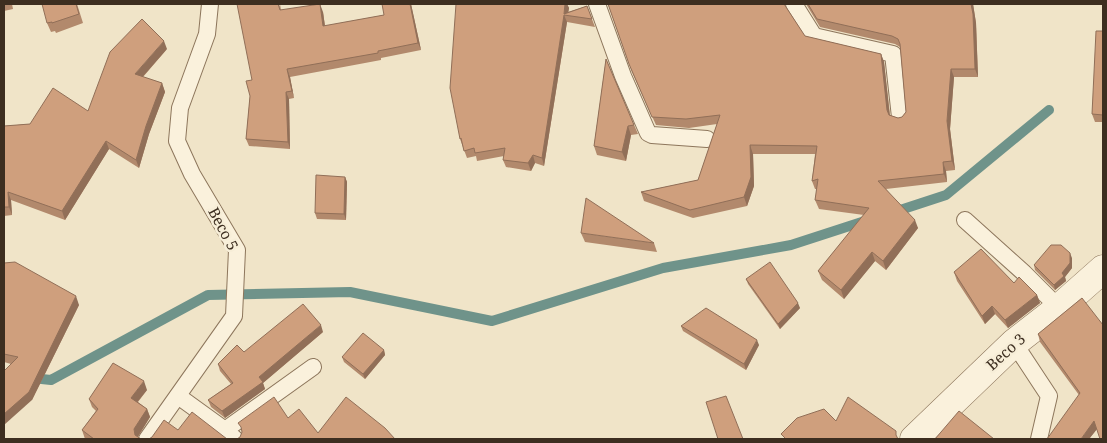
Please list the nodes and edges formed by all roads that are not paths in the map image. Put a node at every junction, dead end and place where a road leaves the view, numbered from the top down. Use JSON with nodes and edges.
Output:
{"nodes":[{"id":1,"x":210,"y":4,"type":"edge"},
{"id":2,"x":597,"y":4,"type":"edge"},
{"id":3,"x":794,"y":4,"type":"edge"},
{"id":4,"x":900,"y":117,"type":"edge"},
{"id":5,"x":707,"y":139,"type":"dead end"},
{"id":6,"x":965,"y":220,"type":"dead end"},
{"id":7,"x":1103,"y":269,"type":"edge"},
{"id":8,"x":1059,"y":308,"type":"junction"},
{"id":9,"x":1014,"y":343,"type":"junction"},
{"id":10,"x":313,"y":367,"type":"dead end"},
{"id":11,"x":178,"y":396,"type":"junction"},
{"id":12,"x":230,"y":435,"type":"edge"},
{"id":13,"x":147,"y":439,"type":"edge"},
{"id":14,"x":914,"y":439,"type":"edge"},
{"id":15,"x":1039,"y":439,"type":"edge"}],
"edges":[{"from":1,"to":11,"type":"lane","name":"Beco 5"},
{"from":2,"to":5,"type":"lane"},
{"from":3,"to":4,"type":"lane"},
{"from":6,"to":8,"type":"lane"},
{"from":7,"to":8,"type":"street","name":"Beco 3"},
{"from":8,"to":9,"type":"street","name":"Beco 3"},
{"from":9,"to":14,"type":"street","name":"Beco 3"},
{"from":9,"to":15,"type":"lane"},
{"from":10,"to":12,"type":"lane"},
{"from":11,"to":12,"type":"lane"},
{"from":11,"to":13,"type":"lane","name":"Beco 5"}]}
